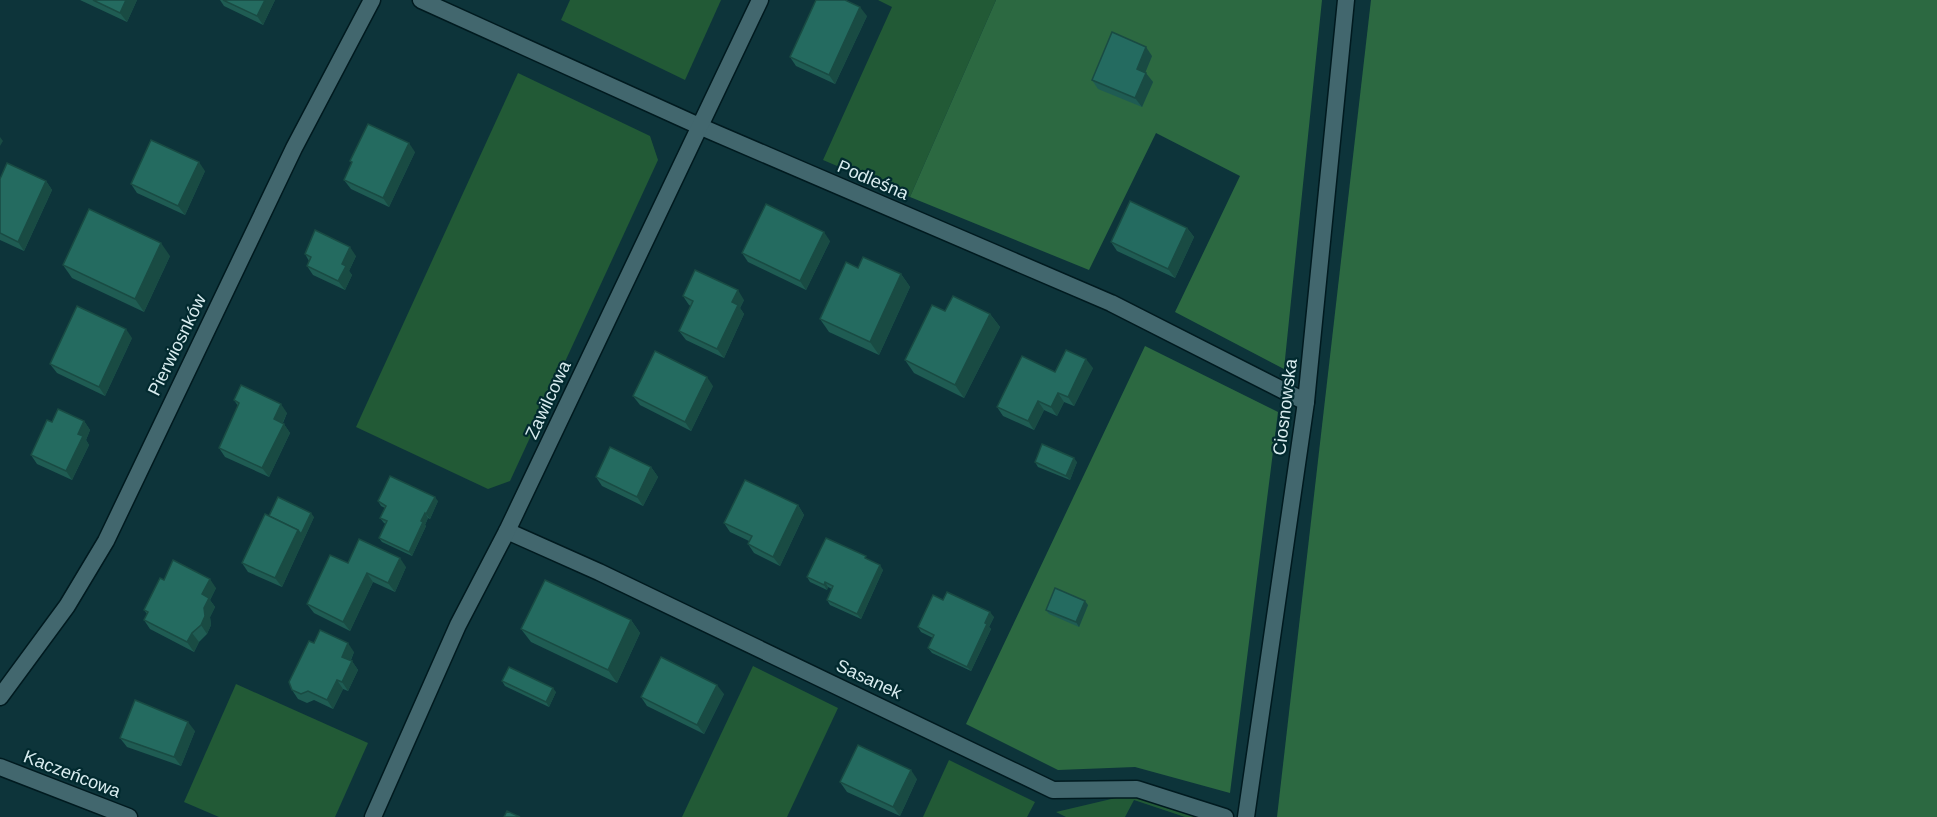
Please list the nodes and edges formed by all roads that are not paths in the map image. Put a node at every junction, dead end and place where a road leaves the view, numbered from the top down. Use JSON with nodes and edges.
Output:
{"nodes":[{"id":1,"x":372,"y":0,"type":"edge"},
{"id":2,"x":421,"y":0,"type":"edge"},
{"id":3,"x":760,"y":0,"type":"edge"},
{"id":4,"x":1346,"y":0,"type":"edge"},
{"id":5,"x":699,"y":126,"type":"junction"},
{"id":6,"x":1306,"y":402,"type":"junction"},
{"id":7,"x":507,"y":531,"type":"junction"},
{"id":8,"x":0,"y":697,"type":"edge"},
{"id":9,"x":0,"y":767,"type":"edge"},
{"id":10,"x":129,"y":817,"type":"edge"},
{"id":11,"x":373,"y":817,"type":"edge"},
{"id":12,"x":1225,"y":817,"type":"edge"},
{"id":13,"x":1246,"y":817,"type":"edge"}],
"edges":[{"from":1,"to":8,"type":"street","name":"Pierwiosnków"},
{"from":2,"to":5,"type":"street","name":"Podleśna"},
{"from":3,"to":5,"type":"street","name":"Zawilcowa"},
{"from":4,"to":6,"type":"street","name":"Ciosnowska"},
{"from":5,"to":6,"type":"street","name":"Podleśna"},
{"from":5,"to":7,"type":"street","name":"Zawilcowa"},
{"from":6,"to":13,"type":"street","name":"Ciosnowska"},
{"from":7,"to":11,"type":"street","name":"Zawilcowa"},
{"from":7,"to":12,"type":"street","name":"Sasanek"},
{"from":9,"to":10,"type":"street","name":"Kaczeńcowa"}]}
